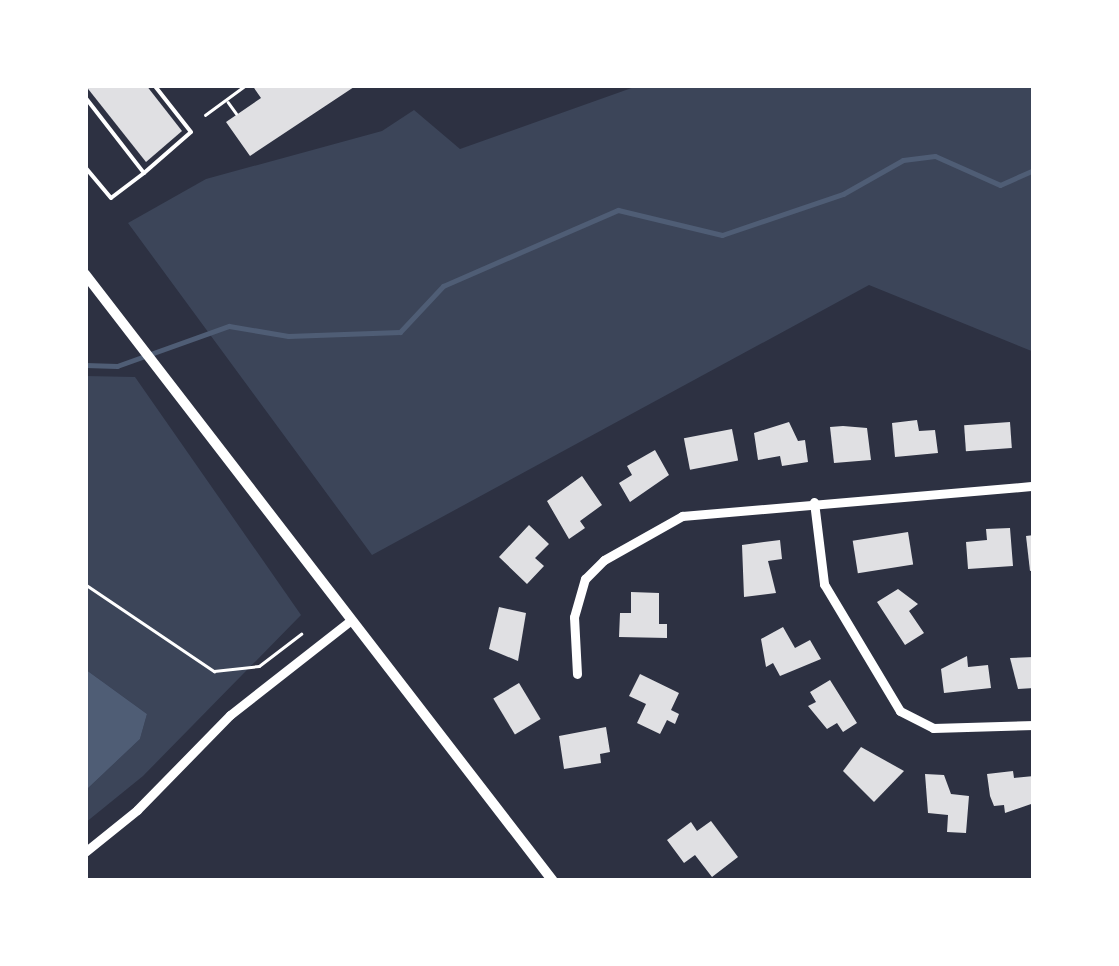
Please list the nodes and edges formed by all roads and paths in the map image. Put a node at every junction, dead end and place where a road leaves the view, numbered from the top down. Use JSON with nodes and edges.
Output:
{"nodes":[{"id":1,"x":154,"y":85,"type":"edge"},
{"id":2,"x":200,"y":85,"type":"edge"},
{"id":3,"x":212,"y":85,"type":"edge"},
{"id":4,"x":246,"y":85,"type":"edge"},
{"id":5,"x":85,"y":97,"type":"edge"},
{"id":6,"x":228,"y":100,"type":"junction"},
{"id":7,"x":236,"y":112,"type":"dead end"},
{"id":8,"x":205,"y":115,"type":"dead end"},
{"id":9,"x":85,"y":167,"type":"edge"},
{"id":10,"x":144,"y":173,"type":"junction"},
{"id":11,"x":85,"y":274,"type":"edge"},
{"id":12,"x":1034,"y":486,"type":"edge"},
{"id":13,"x":814,"y":502,"type":"junction"},
{"id":14,"x":85,"y":584,"type":"edge"},
{"id":15,"x":351,"y":620,"type":"junction"},
{"id":16,"x":301,"y":634,"type":"dead end"},
{"id":17,"x":577,"y":674,"type":"dead end"},
{"id":18,"x":1034,"y":725,"type":"edge"},
{"id":19,"x":85,"y":852,"type":"edge"},
{"id":20,"x":553,"y":881,"type":"edge"}],
"edges":[{"from":1,"to":10,"type":"lane"},
{"from":2,"to":3,"type":"lane"},
{"from":4,"to":6,"type":"path"},
{"from":5,"to":10,"type":"lane"},
{"from":6,"to":7,"type":"path"},
{"from":6,"to":8,"type":"path"},
{"from":9,"to":10,"type":"lane"},
{"from":11,"to":15,"type":"street"},
{"from":12,"to":13,"type":"street"},
{"from":13,"to":17,"type":"street"},
{"from":13,"to":18,"type":"street"},
{"from":14,"to":16,"type":"path"},
{"from":15,"to":19,"type":"street"},
{"from":15,"to":20,"type":"street"}]}
